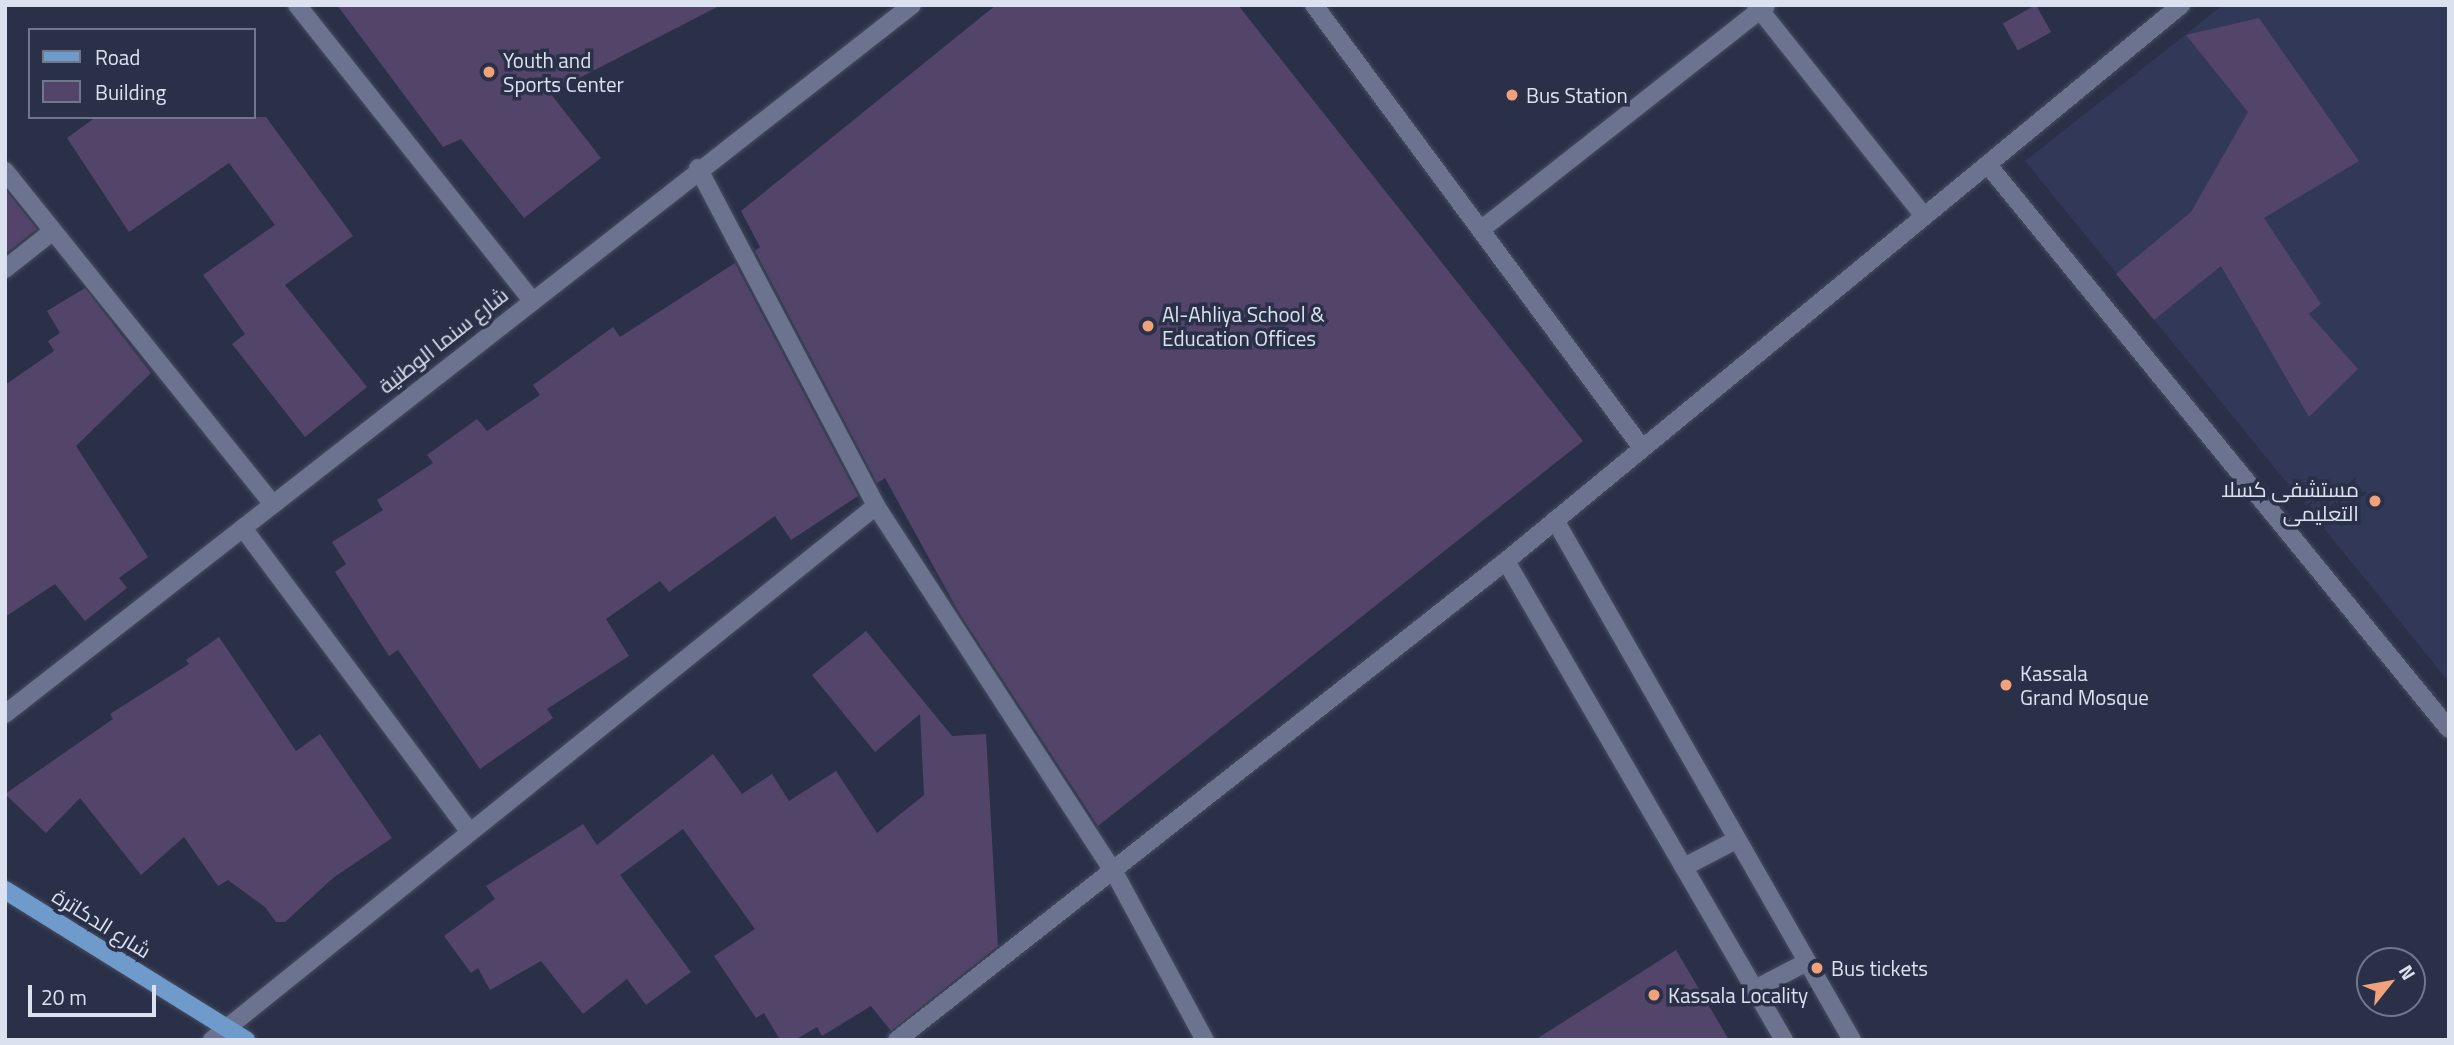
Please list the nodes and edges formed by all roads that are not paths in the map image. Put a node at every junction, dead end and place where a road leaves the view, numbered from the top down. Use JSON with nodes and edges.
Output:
{"nodes":[{"id":1,"x":297,"y":5,"type":"edge"},
{"id":2,"x":912,"y":5,"type":"edge"},
{"id":3,"x":1314,"y":5,"type":"edge"},
{"id":4,"x":2181,"y":5,"type":"edge"},
{"id":5,"x":1760,"y":7,"type":"edge"},
{"id":6,"x":1988,"y":165,"type":"junction"},
{"id":7,"x":698,"y":168,"type":"junction"},
{"id":8,"x":5,"y":171,"type":"edge"},
{"id":9,"x":1922,"y":214,"type":"junction"},
{"id":10,"x":1483,"y":228,"type":"junction"},
{"id":11,"x":53,"y":231,"type":"junction"},
{"id":12,"x":5,"y":270,"type":"edge"},
{"id":13,"x":531,"y":299,"type":"junction"},
{"id":14,"x":1642,"y":448,"type":"junction"},
{"id":15,"x":273,"y":504,"type":"junction"},
{"id":16,"x":876,"y":506,"type":"junction"},
{"id":17,"x":1555,"y":520,"type":"junction"},
{"id":18,"x":243,"y":528,"type":"junction"},
{"id":19,"x":1506,"y":561,"type":"junction"},
{"id":20,"x":5,"y":714,"type":"edge"},
{"id":21,"x":2449,"y":729,"type":"edge"},
{"id":22,"x":468,"y":830,"type":"junction"},
{"id":23,"x":1736,"y":839,"type":"junction"},
{"id":24,"x":1684,"y":867,"type":"junction"},
{"id":25,"x":1114,"y":872,"type":"junction"},
{"id":26,"x":5,"y":890,"type":"edge"},
{"id":27,"x":1807,"y":962,"type":"junction"},
{"id":28,"x":1755,"y":989,"type":"junction"},
{"id":29,"x":227,"y":1028,"type":"junction"},
{"id":30,"x":212,"y":1040,"type":"edge"},
{"id":31,"x":246,"y":1040,"type":"edge"},
{"id":32,"x":897,"y":1040,"type":"edge"},
{"id":33,"x":1205,"y":1040,"type":"edge"},
{"id":34,"x":1784,"y":1040,"type":"edge"},
{"id":35,"x":1852,"y":1040,"type":"edge"}],
"edges":[{"from":1,"to":13,"type":"street"},
{"from":2,"to":7,"type":"street","name":"شارع سنما الوطنية"},
{"from":3,"to":10,"type":"street"},
{"from":4,"to":6,"type":"street"},
{"from":5,"to":9,"type":"street"},
{"from":5,"to":10,"type":"street"},
{"from":6,"to":9,"type":"street"},
{"from":6,"to":21,"type":"street"},
{"from":7,"to":13,"type":"street","name":"شارع سنما الوطنية"},
{"from":7,"to":16,"type":"street"},
{"from":8,"to":11,"type":"street"},
{"from":9,"to":14,"type":"street"},
{"from":10,"to":14,"type":"street"},
{"from":11,"to":12,"type":"street"},
{"from":11,"to":15,"type":"street"},
{"from":13,"to":15,"type":"street","name":"شارع سنما الوطنية"},
{"from":14,"to":17,"type":"street"},
{"from":15,"to":18,"type":"street","name":"شارع سنما الوطنية"},
{"from":16,"to":22,"type":"street"},
{"from":16,"to":25,"type":"street"},
{"from":17,"to":19,"type":"street"},
{"from":17,"to":23,"type":"street"},
{"from":18,"to":20,"type":"street","name":"شارع سنما الوطنية"},
{"from":18,"to":22,"type":"street"},
{"from":19,"to":24,"type":"street"},
{"from":19,"to":25,"type":"street"},
{"from":22,"to":29,"type":"street"},
{"from":23,"to":24,"type":"street"},
{"from":23,"to":27,"type":"street"},
{"from":24,"to":28,"type":"street"},
{"from":25,"to":32,"type":"street"},
{"from":25,"to":33,"type":"street"},
{"from":26,"to":29,"type":"main road","name":"شارع الدكاترة"},
{"from":27,"to":28,"type":"street"},
{"from":27,"to":35,"type":"street"},
{"from":28,"to":34,"type":"street"},
{"from":29,"to":30,"type":"street"},
{"from":29,"to":31,"type":"main road","name":"شارع الدكاترة"}]}
